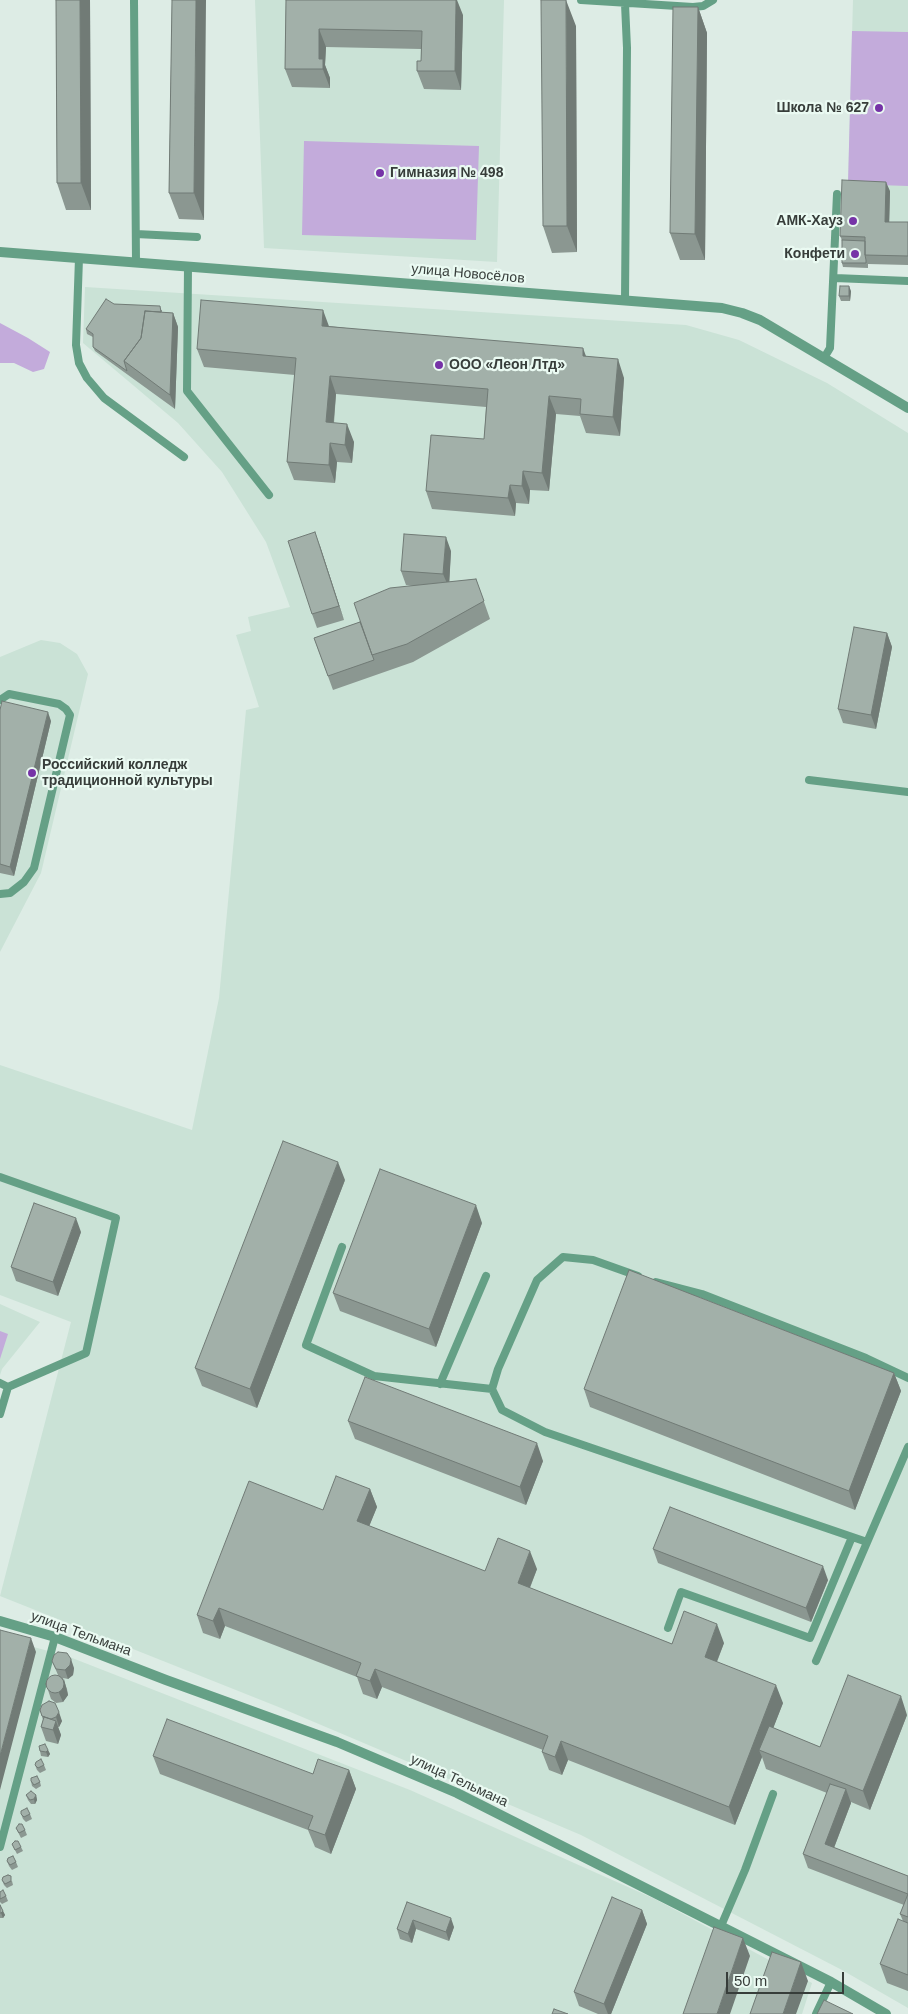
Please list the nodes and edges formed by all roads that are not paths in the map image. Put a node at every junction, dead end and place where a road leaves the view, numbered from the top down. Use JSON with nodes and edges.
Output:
{"nodes":[{"id":1,"x":134,"y":0,"type":"edge"},
{"id":2,"x":581,"y":0,"type":"edge"},
{"id":3,"x":713,"y":0,"type":"edge"},
{"id":4,"x":625,"y":4,"type":"junction"},
{"id":5,"x":837,"y":194,"type":"dead end"},
{"id":6,"x":136,"y":234,"type":"junction"},
{"id":7,"x":197,"y":237,"type":"dead end"},
{"id":8,"x":0,"y":252,"type":"edge"},
{"id":9,"x":79,"y":258,"type":"junction"},
{"id":10,"x":136,"y":262,"type":"junction"},
{"id":11,"x":188,"y":266,"type":"junction"},
{"id":12,"x":834,"y":278,"type":"junction"},
{"id":13,"x":908,"y":281,"type":"edge"},
{"id":14,"x":625,"y":300,"type":"junction"},
{"id":15,"x":824,"y":358,"type":"junction"},
{"id":16,"x":908,"y":408,"type":"edge"},
{"id":17,"x":184,"y":457,"type":"dead end"},
{"id":18,"x":269,"y":495,"type":"dead end"},
{"id":19,"x":0,"y":700,"type":"edge"},
{"id":20,"x":809,"y":780,"type":"dead end"},
{"id":21,"x":908,"y":792,"type":"edge"},
{"id":22,"x":0,"y":894,"type":"edge"},
{"id":23,"x":0,"y":1177,"type":"edge"},
{"id":24,"x":342,"y":1247,"type":"dead end"},
{"id":25,"x":486,"y":1276,"type":"dead end"},
{"id":26,"x":908,"y":1378,"type":"edge"},
{"id":27,"x":0,"y":1383,"type":"edge"},
{"id":28,"x":440,"y":1384,"type":"junction"},
{"id":29,"x":8,"y":1387,"type":"junction"},
{"id":30,"x":492,"y":1389,"type":"junction"},
{"id":31,"x":0,"y":1414,"type":"edge"},
{"id":32,"x":908,"y":1447,"type":"edge"},
{"id":33,"x":852,"y":1537,"type":"junction"},
{"id":34,"x":867,"y":1542,"type":"junction"},
{"id":35,"x":0,"y":1621,"type":"edge"},
{"id":36,"x":668,"y":1628,"type":"dead end"},
{"id":37,"x":55,"y":1637,"type":"junction"},
{"id":38,"x":816,"y":1661,"type":"dead end"},
{"id":39,"x":773,"y":1794,"type":"dead end"},
{"id":40,"x":0,"y":1846,"type":"edge"},
{"id":41,"x":721,"y":1926,"type":"junction"},
{"id":42,"x":831,"y":1982,"type":"junction"},
{"id":43,"x":816,"y":2014,"type":"edge"},
{"id":44,"x":886,"y":2014,"type":"edge"}],
"edges":[{"from":1,"to":6,"type":"lane"},
{"from":2,"to":4,"type":"lane"},
{"from":3,"to":4,"type":"lane"},
{"from":4,"to":14,"type":"lane"},
{"from":5,"to":12,"type":"lane"},
{"from":6,"to":7,"type":"lane"},
{"from":6,"to":10,"type":"lane"},
{"from":8,"to":9,"type":"street","name":"улица Новосёлов"},
{"from":9,"to":10,"type":"street","name":"улица Новосёлов"},
{"from":9,"to":17,"type":"lane"},
{"from":10,"to":11,"type":"street","name":"улица Новосёлов"},
{"from":11,"to":14,"type":"street","name":"улица Новосёлов"},
{"from":11,"to":18,"type":"lane"},
{"from":12,"to":13,"type":"lane"},
{"from":12,"to":15,"type":"lane"},
{"from":14,"to":15,"type":"street","name":"улица Новосёлов"},
{"from":15,"to":16,"type":"street","name":"улица Новосёлов"},
{"from":19,"to":22,"type":"lane"},
{"from":20,"to":21,"type":"lane"},
{"from":23,"to":29,"type":"lane"},
{"from":24,"to":28,"type":"lane"},
{"from":25,"to":28,"type":"lane"},
{"from":26,"to":30,"type":"lane"},
{"from":27,"to":29,"type":"lane"},
{"from":28,"to":30,"type":"lane"},
{"from":29,"to":31,"type":"lane"},
{"from":30,"to":33,"type":"lane"},
{"from":32,"to":34,"type":"lane"},
{"from":33,"to":34,"type":"lane"},
{"from":33,"to":36,"type":"lane"},
{"from":34,"to":38,"type":"lane"},
{"from":35,"to":37,"type":"street","name":"улица Тельмана"},
{"from":37,"to":40,"type":"lane"},
{"from":37,"to":41,"type":"street","name":"улица Тельмана"},
{"from":39,"to":41,"type":"lane"},
{"from":41,"to":42,"type":"street","name":"улица Тельмана"},
{"from":42,"to":43,"type":"lane"},
{"from":42,"to":44,"type":"street","name":"улица Тельмана"}]}
